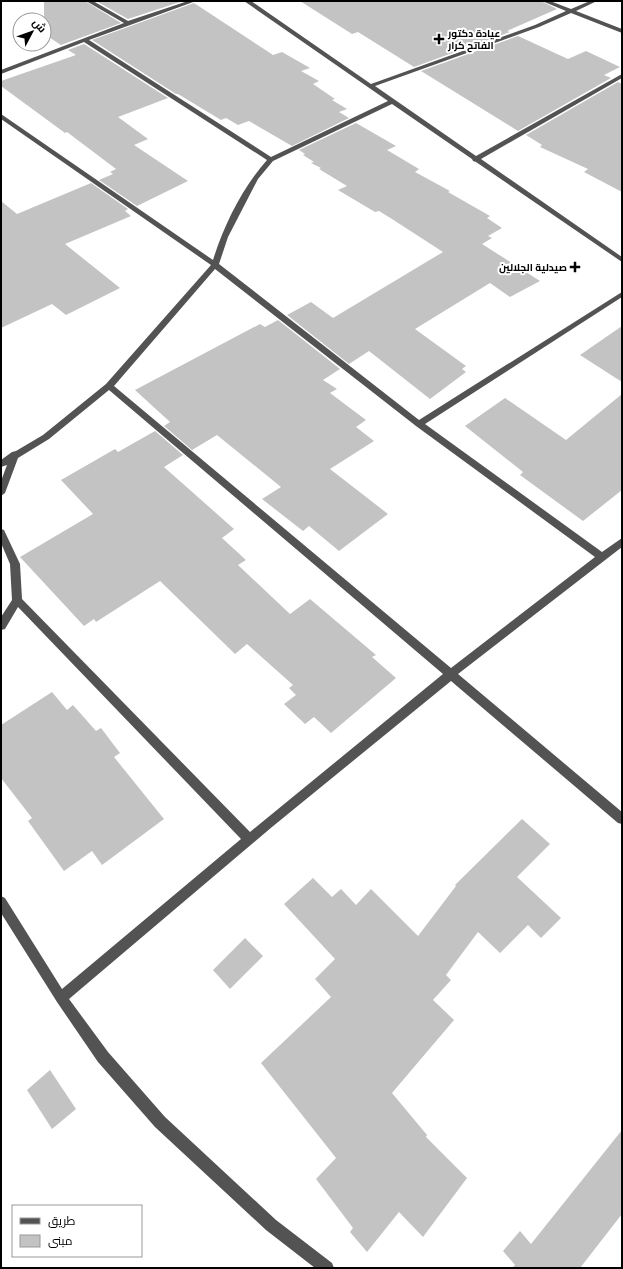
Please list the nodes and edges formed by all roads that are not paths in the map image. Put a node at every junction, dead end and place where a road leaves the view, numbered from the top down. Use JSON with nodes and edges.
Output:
{"nodes":[{"id":1,"x":89,"y":1,"type":"edge"},
{"id":2,"x":193,"y":1,"type":"edge"},
{"id":3,"x":247,"y":1,"type":"edge"},
{"id":4,"x":545,"y":1,"type":"edge"},
{"id":5,"x":594,"y":1,"type":"edge"},
{"id":6,"x":570,"y":12,"type":"junction"},
{"id":7,"x":128,"y":24,"type":"junction"},
{"id":8,"x":622,"y":31,"type":"edge"},
{"id":9,"x":85,"y":40,"type":"junction"},
{"id":10,"x":1,"y":72,"type":"edge"},
{"id":11,"x":622,"y":76,"type":"edge"},
{"id":12,"x":370,"y":86,"type":"junction"},
{"id":13,"x":392,"y":101,"type":"junction"},
{"id":14,"x":1,"y":116,"type":"edge"},
{"id":15,"x":271,"y":160,"type":"junction"},
{"id":16,"x":475,"y":160,"type":"junction"},
{"id":17,"x":622,"y":248,"type":"edge"},
{"id":18,"x":612,"y":254,"type":"junction"},
{"id":19,"x":622,"y":260,"type":"edge"},
{"id":20,"x":215,"y":265,"type":"junction"},
{"id":21,"x":622,"y":294,"type":"edge"},
{"id":22,"x":109,"y":386,"type":"junction"},
{"id":23,"x":419,"y":424,"type":"junction"},
{"id":24,"x":15,"y":454,"type":"junction"},
{"id":25,"x":1,"y":464,"type":"edge"},
{"id":26,"x":1,"y":493,"type":"edge"},
{"id":27,"x":1,"y":533,"type":"edge"},
{"id":28,"x":622,"y":542,"type":"edge"},
{"id":29,"x":602,"y":557,"type":"junction"},
{"id":30,"x":17,"y":600,"type":"junction"},
{"id":31,"x":1,"y":626,"type":"edge"},
{"id":32,"x":452,"y":675,"type":"junction"},
{"id":33,"x":622,"y":819,"type":"edge"},
{"id":34,"x":249,"y":839,"type":"junction"},
{"id":35,"x":1,"y":902,"type":"edge"},
{"id":36,"x":61,"y":998,"type":"junction"},
{"id":37,"x":327,"y":1268,"type":"edge"}],
"edges":[{"from":1,"to":7,"type":"street"},
{"from":2,"to":7,"type":"street"},
{"from":3,"to":12,"type":"street"},
{"from":4,"to":6,"type":"street"},
{"from":5,"to":6,"type":"street"},
{"from":6,"to":8,"type":"street"},
{"from":6,"to":12,"type":"street"},
{"from":7,"to":9,"type":"street"},
{"from":9,"to":10,"type":"street"},
{"from":9,"to":15,"type":"street"},
{"from":11,"to":16,"type":"street"},
{"from":12,"to":13,"type":"street"},
{"from":13,"to":15,"type":"street"},
{"from":13,"to":16,"type":"street"},
{"from":14,"to":20,"type":"street"},
{"from":15,"to":20,"type":"street"},
{"from":16,"to":18,"type":"street"},
{"from":17,"to":18,"type":"street"},
{"from":18,"to":19,"type":"street"},
{"from":20,"to":22,"type":"street"},
{"from":20,"to":23,"type":"street"},
{"from":21,"to":23,"type":"street"},
{"from":22,"to":24,"type":"street"},
{"from":22,"to":32,"type":"street"},
{"from":23,"to":29,"type":"street"},
{"from":24,"to":25,"type":"street"},
{"from":24,"to":26,"type":"street"},
{"from":27,"to":30,"type":"street"},
{"from":28,"to":29,"type":"street"},
{"from":29,"to":32,"type":"street"},
{"from":30,"to":31,"type":"street"},
{"from":30,"to":34,"type":"street"},
{"from":32,"to":33,"type":"street"},
{"from":32,"to":34,"type":"street"},
{"from":34,"to":36,"type":"street"},
{"from":35,"to":36,"type":"street"},
{"from":36,"to":37,"type":"street"}]}
